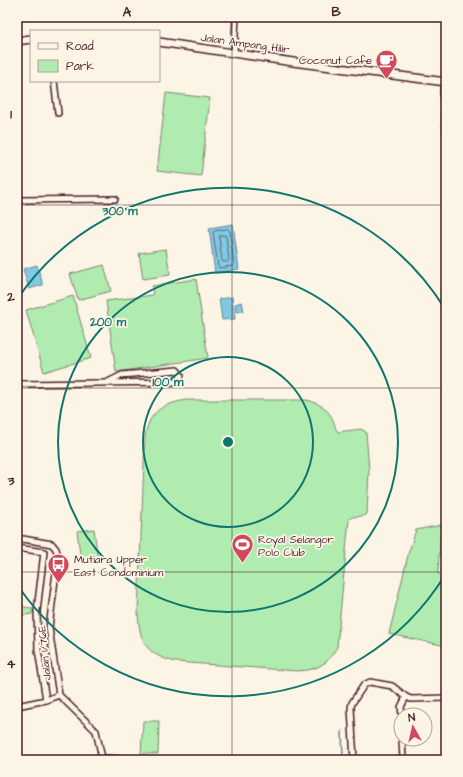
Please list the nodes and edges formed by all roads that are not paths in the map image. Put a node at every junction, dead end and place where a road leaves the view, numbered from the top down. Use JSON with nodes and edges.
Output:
{"nodes":[{"id":1,"x":236,"y":17,"type":"edge"},
{"id":2,"x":30,"y":39,"type":"edge"},
{"id":3,"x":17,"y":41,"type":"edge"},
{"id":4,"x":160,"y":42,"type":"edge"},
{"id":5,"x":234,"y":53,"type":"junction"},
{"id":6,"x":54,"y":82,"type":"edge"},
{"id":7,"x":445,"y":82,"type":"edge"},
{"id":8,"x":58,"y":113,"type":"dead end"},
{"id":9,"x":446,"y":130,"type":"edge"},
{"id":10,"x":115,"y":198,"type":"dead end"},
{"id":11,"x":17,"y":200,"type":"edge"},
{"id":12,"x":108,"y":382,"type":"junction"},
{"id":13,"x":17,"y":384,"type":"edge"},
{"id":14,"x":17,"y":538,"type":"edge"},
{"id":15,"x":17,"y":548,"type":"edge"},
{"id":16,"x":59,"y":695,"type":"junction"},
{"id":17,"x":406,"y":697,"type":"junction"},
{"id":18,"x":446,"y":698,"type":"edge"},
{"id":19,"x":46,"y":700,"type":"junction"},
{"id":20,"x":17,"y":706,"type":"edge"},
{"id":21,"x":402,"y":707,"type":"edge"},
{"id":22,"x":402,"y":747,"type":"edge"},
{"id":23,"x":102,"y":758,"type":"junction"},
{"id":24,"x":93,"y":760,"type":"edge"},
{"id":25,"x":141,"y":760,"type":"edge"},
{"id":26,"x":354,"y":760,"type":"edge"},
{"id":27,"x":403,"y":760,"type":"edge"}],
"edges":[{"from":1,"to":5,"type":"street"},
{"from":2,"to":3,"type":"street"},
{"from":4,"to":5,"type":"street","name":"Jalan Ampang Hilir"},
{"from":5,"to":7,"type":"street","name":"Jalan Ampang Hilir"},
{"from":6,"to":8,"type":"street"},
{"from":7,"to":9,"type":"street"},
{"from":10,"to":11,"type":"street"},
{"from":12,"to":12,"type":"street"},
{"from":12,"to":13,"type":"street"},
{"from":14,"to":16,"type":"street","name":"Jalan 1/76E"},
{"from":15,"to":19,"type":"street"},
{"from":16,"to":19,"type":"street"},
{"from":16,"to":23,"type":"street","name":"Jalan 1/76E"},
{"from":17,"to":18,"type":"street"},
{"from":17,"to":21,"type":"street"},
{"from":17,"to":26,"type":"street"},
{"from":19,"to":20,"type":"street"},
{"from":22,"to":27,"type":"street"},
{"from":23,"to":24,"type":"street"},
{"from":23,"to":25,"type":"street"}]}
